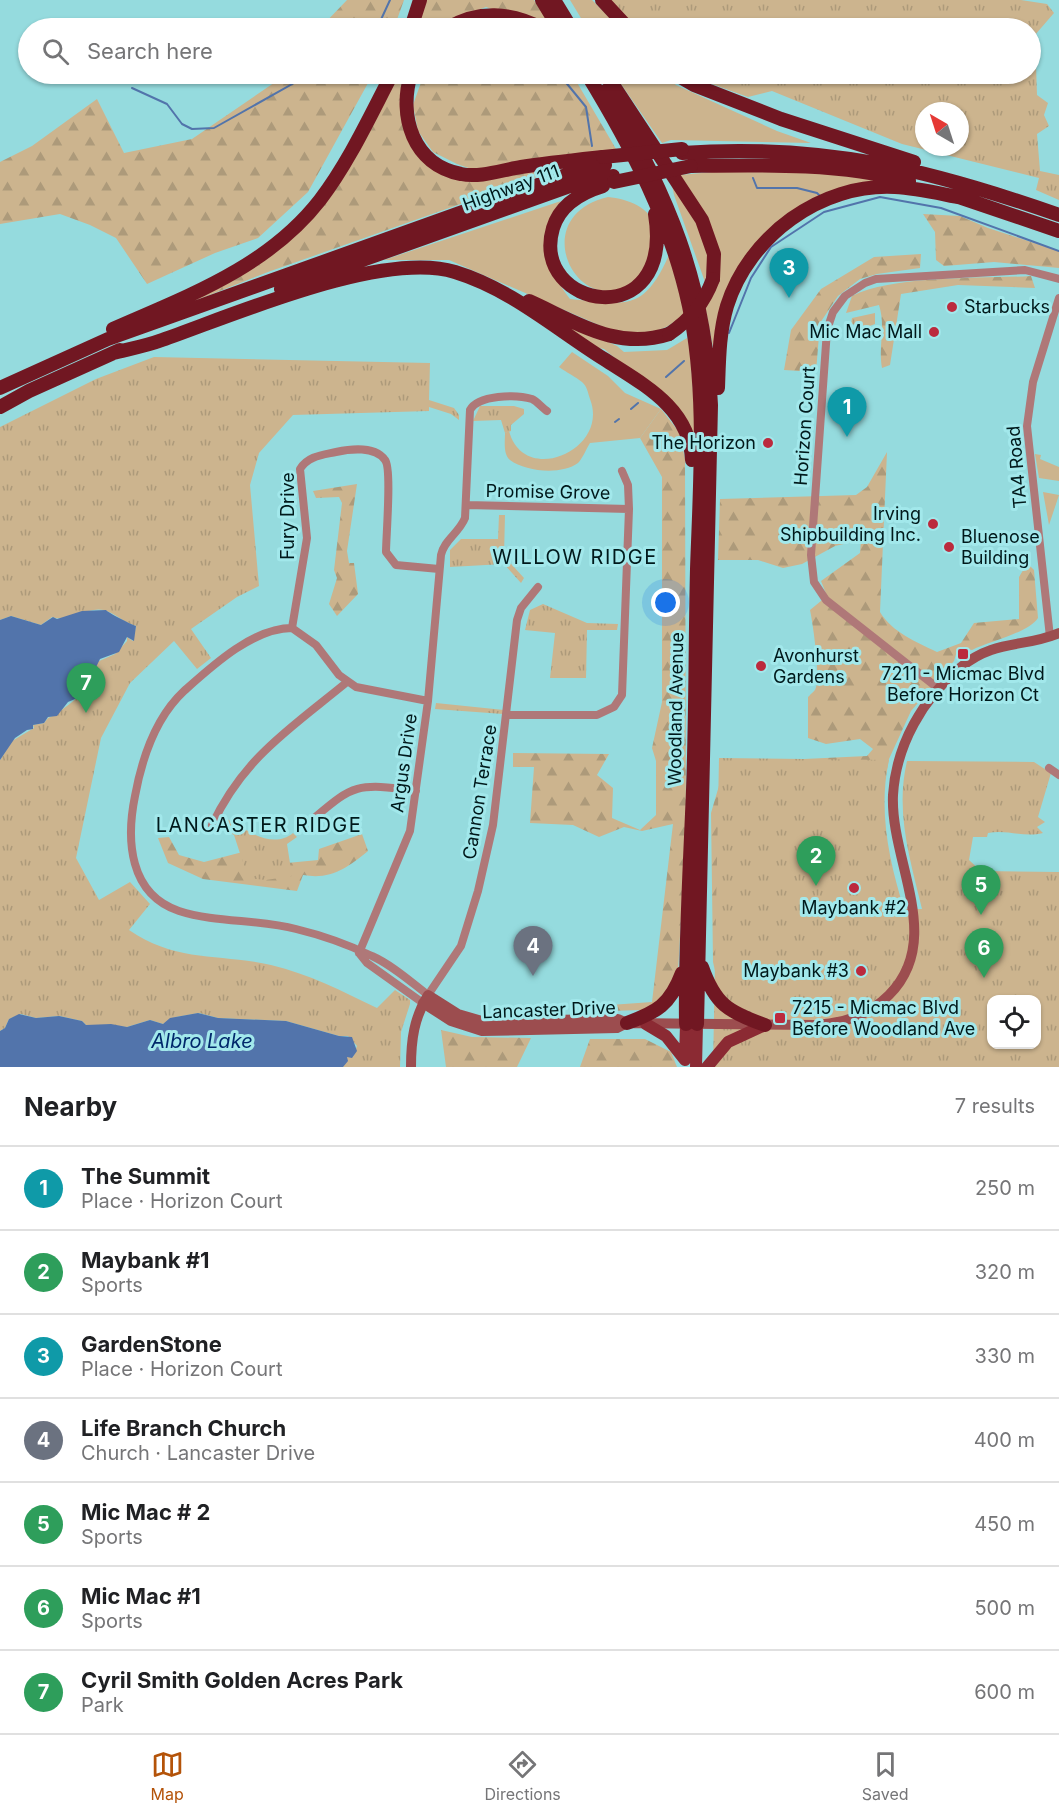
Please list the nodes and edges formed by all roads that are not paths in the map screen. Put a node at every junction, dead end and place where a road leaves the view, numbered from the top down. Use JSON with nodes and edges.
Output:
{"nodes":[{"id":1,"x":420,"y":0,"type":"edge"},
{"id":2,"x":542,"y":0,"type":"edge"},
{"id":3,"x":554,"y":0,"type":"edge"},
{"id":4,"x":602,"y":0,"type":"edge"},
{"id":5,"x":414,"y":18,"type":"edge"},
{"id":6,"x":473,"y":18,"type":"edge"},
{"id":7,"x":517,"y":18,"type":"edge"},
{"id":8,"x":553,"y":18,"type":"edge"},
{"id":9,"x":565,"y":18,"type":"edge"},
{"id":10,"x":619,"y":18,"type":"edge"},
{"id":11,"x":387,"y":84,"type":"edge"},
{"id":12,"x":409,"y":84,"type":"edge"},
{"id":13,"x":587,"y":84,"type":"edge"},
{"id":14,"x":593,"y":84,"type":"edge"},
{"id":15,"x":602,"y":84,"type":"edge"},
{"id":16,"x":613,"y":84,"type":"edge"},
{"id":17,"x":692,"y":84,"type":"edge"},
{"id":18,"x":626,"y":143,"type":"junction"},
{"id":19,"x":686,"y":155,"type":"junction"},
{"id":20,"x":609,"y":170,"type":"junction"},
{"id":21,"x":651,"y":181,"type":"junction"},
{"id":22,"x":966,"y":183,"type":"junction"},
{"id":23,"x":652,"y":197,"type":"junction"},
{"id":24,"x":963,"y":198,"type":"junction"},
{"id":25,"x":1059,"y":215,"type":"edge"},
{"id":26,"x":1059,"y":231,"type":"edge"},
{"id":27,"x":1059,"y":279,"type":"edge"},
{"id":28,"x":501,"y":291,"type":"junction"},
{"id":29,"x":1059,"y":297,"type":"edge"},
{"id":30,"x":113,"y":353,"type":"junction"},
{"id":31,"x":21,"y":377,"type":"junction"},
{"id":32,"x":0,"y":388,"type":"edge"},
{"id":33,"x":0,"y":407,"type":"edge"},
{"id":34,"x":546,"y":411,"type":"dead end"},
{"id":35,"x":622,"y":471,"type":"dead end"},
{"id":36,"x":709,"y":477,"type":"junction"},
{"id":37,"x":466,"y":505,"type":"junction"},
{"id":38,"x":629,"y":508,"type":"junction"},
{"id":39,"x":439,"y":568,"type":"junction"},
{"id":40,"x":538,"y":587,"type":"dead end"},
{"id":41,"x":292,"y":628,"type":"junction"},
{"id":42,"x":1056,"y":637,"type":"edge"},
{"id":43,"x":695,"y":645,"type":"junction"},
{"id":44,"x":347,"y":682,"type":"junction"},
{"id":45,"x":939,"y":688,"type":"junction"},
{"id":46,"x":428,"y":701,"type":"junction"},
{"id":47,"x":508,"y":715,"type":"junction"},
{"id":48,"x":1049,"y":768,"type":"dead end"},
{"id":49,"x":1059,"y":775,"type":"edge"},
{"id":50,"x":416,"y":791,"type":"junction"},
{"id":51,"x":212,"y":825,"type":"dead end"},
{"id":52,"x":302,"y":828,"type":"dead end"},
{"id":53,"x":359,"y":953,"type":"junction"},
{"id":54,"x":700,"y":961,"type":"junction"},
{"id":55,"x":685,"y":966,"type":"junction"},
{"id":56,"x":426,"y":999,"type":"junction"},
{"id":57,"x":627,"y":1023,"type":"junction"},
{"id":58,"x":646,"y":1024,"type":"junction"},
{"id":59,"x":692,"y":1024,"type":"junction"},
{"id":60,"x":765,"y":1025,"type":"junction"},
{"id":61,"x":685,"y":1064,"type":"edge"},
{"id":62,"x":411,"y":1067,"type":"edge"},
{"id":63,"x":696,"y":1067,"type":"edge"},
{"id":64,"x":707,"y":1067,"type":"edge"}],
"edges":[{"from":1,"to":5,"type":"highway"},
{"from":2,"to":8,"type":"highway"},
{"from":3,"to":9,"type":"highway"},
{"from":4,"to":10,"type":"highway"},
{"from":6,"to":7,"type":"highway"},
{"from":11,"to":31,"type":"highway"},
{"from":12,"to":20,"type":"highway"},
{"from":13,"to":18,"type":"highway"},
{"from":14,"to":18,"type":"highway"},
{"from":15,"to":21,"type":"highway"},
{"from":16,"to":28,"type":"highway","bridge":true},
{"from":17,"to":22,"type":"highway"},
{"from":18,"to":21,"type":"highway"},
{"from":19,"to":20,"type":"highway","bridge":true},
{"from":19,"to":20,"type":"highway","name":"Highway 111","bridge":true},
{"from":19,"to":22,"type":"highway","name":"Highway 111"},
{"from":19,"to":24,"type":"highway","name":"Highway 111"},
{"from":20,"to":23,"type":"highway"},
{"from":20,"to":30,"type":"highway","name":"Highway 111"},
{"from":20,"to":31,"type":"highway","name":"Highway 111"},
{"from":21,"to":23,"type":"highway","name":"Woodland Avenue"},
{"from":21,"to":36,"type":"highway","name":"Woodland Avenue"},
{"from":22,"to":25,"type":"highway","name":"Highway 111"},
{"from":23,"to":43,"type":"highway","name":"Woodland Avenue"},
{"from":24,"to":26,"type":"highway","name":"Highway 111"},
{"from":24,"to":36,"type":"highway"},
{"from":27,"to":45,"type":"street","name":"Horizon Court"},
{"from":28,"to":30,"type":"highway"},
{"from":28,"to":43,"type":"highway"},
{"from":29,"to":42,"type":"street","name":"TA4 Road"},
{"from":30,"to":33,"type":"highway","name":"Highway 111"},
{"from":31,"to":32,"type":"highway","name":"Highway 111"},
{"from":34,"to":37,"type":"street","name":"Argus Drive"},
{"from":35,"to":38,"type":"street"},
{"from":36,"to":54,"type":"highway","name":"Woodland Avenue"},
{"from":37,"to":38,"type":"street","name":"Promise Grove"},
{"from":37,"to":39,"type":"street","name":"Argus Drive"},
{"from":38,"to":47,"type":"street"},
{"from":39,"to":41,"type":"street","name":"Fury Drive"},
{"from":39,"to":46,"type":"street","name":"Argus Drive"},
{"from":40,"to":47,"type":"street","name":"Cannon Terrace"},
{"from":41,"to":44,"type":"street"},
{"from":41,"to":53,"type":"street","name":"Lancaster Drive"},
{"from":42,"to":45,"type":"street","name":"Lancaster Drive"},
{"from":43,"to":55,"type":"highway","name":"Woodland Avenue"},
{"from":44,"to":46,"type":"street"},
{"from":44,"to":51,"type":"street"},
{"from":45,"to":60,"type":"street","name":"Lancaster Drive"},
{"from":46,"to":50,"type":"street","name":"Argus Drive"},
{"from":47,"to":56,"type":"street","name":"Cannon Terrace"},
{"from":48,"to":49,"type":"street"},
{"from":50,"to":52,"type":"street"},
{"from":50,"to":53,"type":"street","name":"Argus Drive"},
{"from":53,"to":56,"type":"street","name":"Lancaster Drive"},
{"from":54,"to":59,"type":"highway","name":"Woodland Avenue"},
{"from":54,"to":60,"type":"highway"},
{"from":55,"to":57,"type":"highway"},
{"from":55,"to":59,"type":"highway","name":"Woodland Avenue"},
{"from":56,"to":57,"type":"street","name":"Lancaster Drive"},
{"from":56,"to":62,"type":"street"},
{"from":57,"to":58,"type":"street","name":"Lancaster Drive"},
{"from":58,"to":59,"type":"street","name":"Lancaster Drive"},
{"from":58,"to":61,"type":"main road"},
{"from":59,"to":60,"type":"street","name":"Lancaster Drive"},
{"from":59,"to":61,"type":"main road","name":"Woodland Avenue"},
{"from":59,"to":63,"type":"main road","name":"Woodland Avenue"},
{"from":60,"to":64,"type":"main road"}]}
